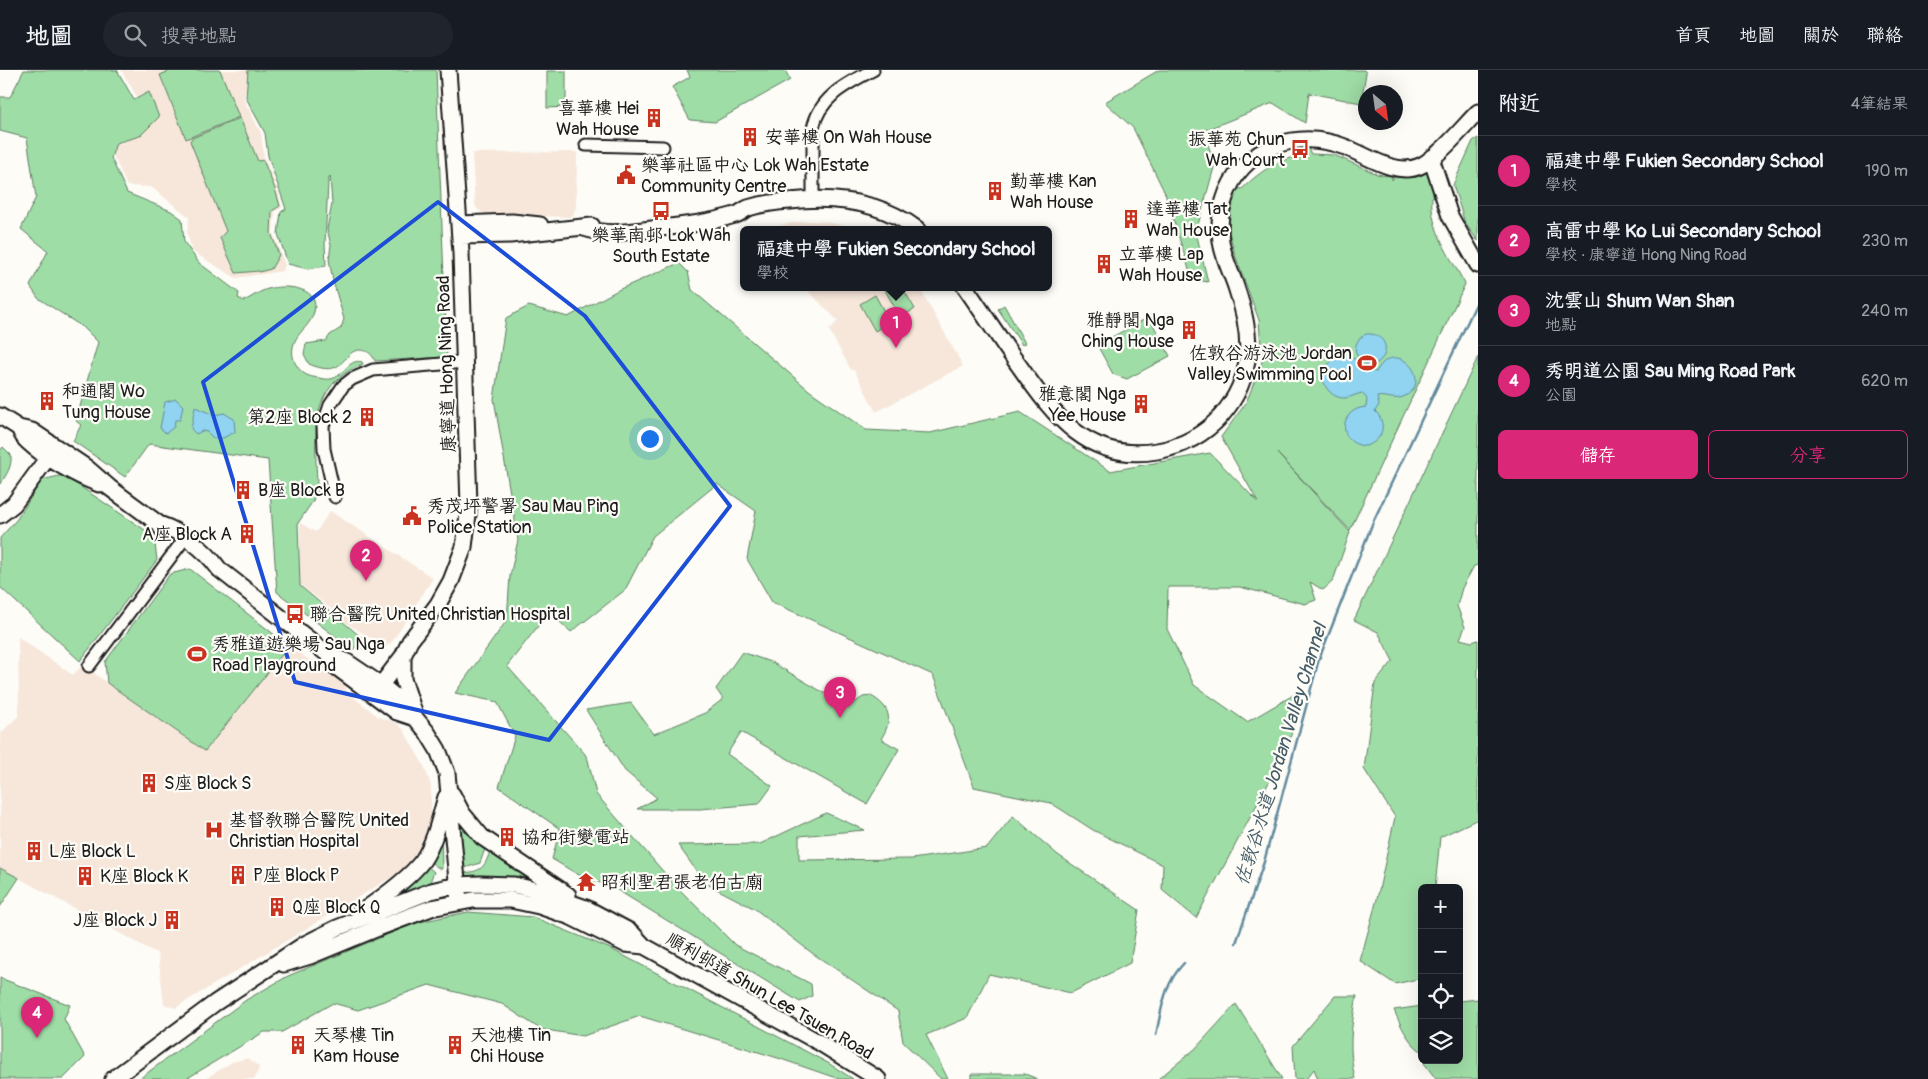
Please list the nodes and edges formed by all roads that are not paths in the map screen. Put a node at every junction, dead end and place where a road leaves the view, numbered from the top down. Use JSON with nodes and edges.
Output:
{"nodes":[{"id":1,"x":448,"y":70,"type":"edge"},
{"id":2,"x":873,"y":70,"type":"edge"},
{"id":3,"x":1478,"y":112,"type":"edge"},
{"id":4,"x":586,"y":146,"type":"dead end"},
{"id":5,"x":663,"y":147,"type":"dead end"},
{"id":6,"x":1431,"y":158,"type":"junction"},
{"id":7,"x":812,"y":198,"type":"junction"},
{"id":8,"x":912,"y":226,"type":"edge"},
{"id":9,"x":459,"y":230,"type":"junction"},
{"id":10,"x":1478,"y":265,"type":"edge"},
{"id":11,"x":968,"y":291,"type":"edge"},
{"id":12,"x":465,"y":362,"type":"junction"},
{"id":13,"x":0,"y":416,"type":"edge"},
{"id":14,"x":48,"y":449,"type":"junction"},
{"id":15,"x":335,"y":497,"type":"dead end"},
{"id":16,"x":0,"y":514,"type":"edge"},
{"id":17,"x":182,"y":542,"type":"junction"},
{"id":18,"x":410,"y":640,"type":"junction"},
{"id":19,"x":403,"y":656,"type":"junction"},
{"id":20,"x":89,"y":666,"type":"dead end"},
{"id":21,"x":373,"y":687,"type":"junction"},
{"id":22,"x":416,"y":719,"type":"junction"},
{"id":23,"x":448,"y":788,"type":"junction"},
{"id":24,"x":457,"y":885,"type":"junction"},
{"id":25,"x":459,"y":902,"type":"junction"},
{"id":26,"x":586,"y":908,"type":"junction"},
{"id":27,"x":338,"y":928,"type":"junction"},
{"id":28,"x":644,"y":946,"type":"junction"},
{"id":29,"x":268,"y":968,"type":"junction"},
{"id":30,"x":113,"y":1079,"type":"edge"},
{"id":31,"x":878,"y":1079,"type":"edge"}],
"edges":[{"from":1,"to":9,"type":"main road","name":"康寧道 Hong Ning Road"},
{"from":2,"to":7,"type":"street"},
{"from":3,"to":6,"type":"main road"},
{"from":4,"to":5,"type":"street"},
{"from":6,"to":10,"type":"main road"},
{"from":6,"to":11,"type":"main road"},
{"from":7,"to":8,"type":"main road"},
{"from":7,"to":9,"type":"main road"},
{"from":9,"to":12,"type":"main road","name":"康寧道 Hong Ning Road"},
{"from":12,"to":15,"type":"street"},
{"from":12,"to":18,"type":"main road","name":"康寧道 Hong Ning Road"},
{"from":13,"to":14,"type":"main road"},
{"from":14,"to":16,"type":"main road"},
{"from":14,"to":17,"type":"main road"},
{"from":17,"to":20,"type":"street"},
{"from":17,"to":21,"type":"main road"},
{"from":18,"to":19,"type":"main road","name":"康寧道 Hong Ning Road"},
{"from":18,"to":21,"type":"main road","name":"康寧道 Hong Ning Road"},
{"from":19,"to":21,"type":"main road","name":"康寧道 Hong Ning Road"},
{"from":19,"to":22,"type":"main road"},
{"from":21,"to":22,"type":"main road"},
{"from":22,"to":23,"type":"main road"},
{"from":23,"to":24,"type":"main road"},
{"from":23,"to":26,"type":"main road"},
{"from":23,"to":27,"type":"main road"},
{"from":24,"to":25,"type":"main road"},
{"from":24,"to":26,"type":"main road","name":"順利邨道 Shun Lee Tsuen Road"},
{"from":24,"to":27,"type":"main road","name":"順利邨道 Shun Lee Tsuen Road"},
{"from":25,"to":28,"type":"main road","name":"順利邨道 Shun Lee Tsuen Road"},
{"from":25,"to":29,"type":"main road","name":"順利邨道 Shun Lee Tsuen Road"},
{"from":26,"to":28,"type":"main road","name":"順利邨道 Shun Lee Tsuen Road"},
{"from":27,"to":29,"type":"main road"},
{"from":28,"to":31,"type":"main road","name":"順利邨道 Shun Lee Tsuen Road"},
{"from":29,"to":30,"type":"main road"}]}
